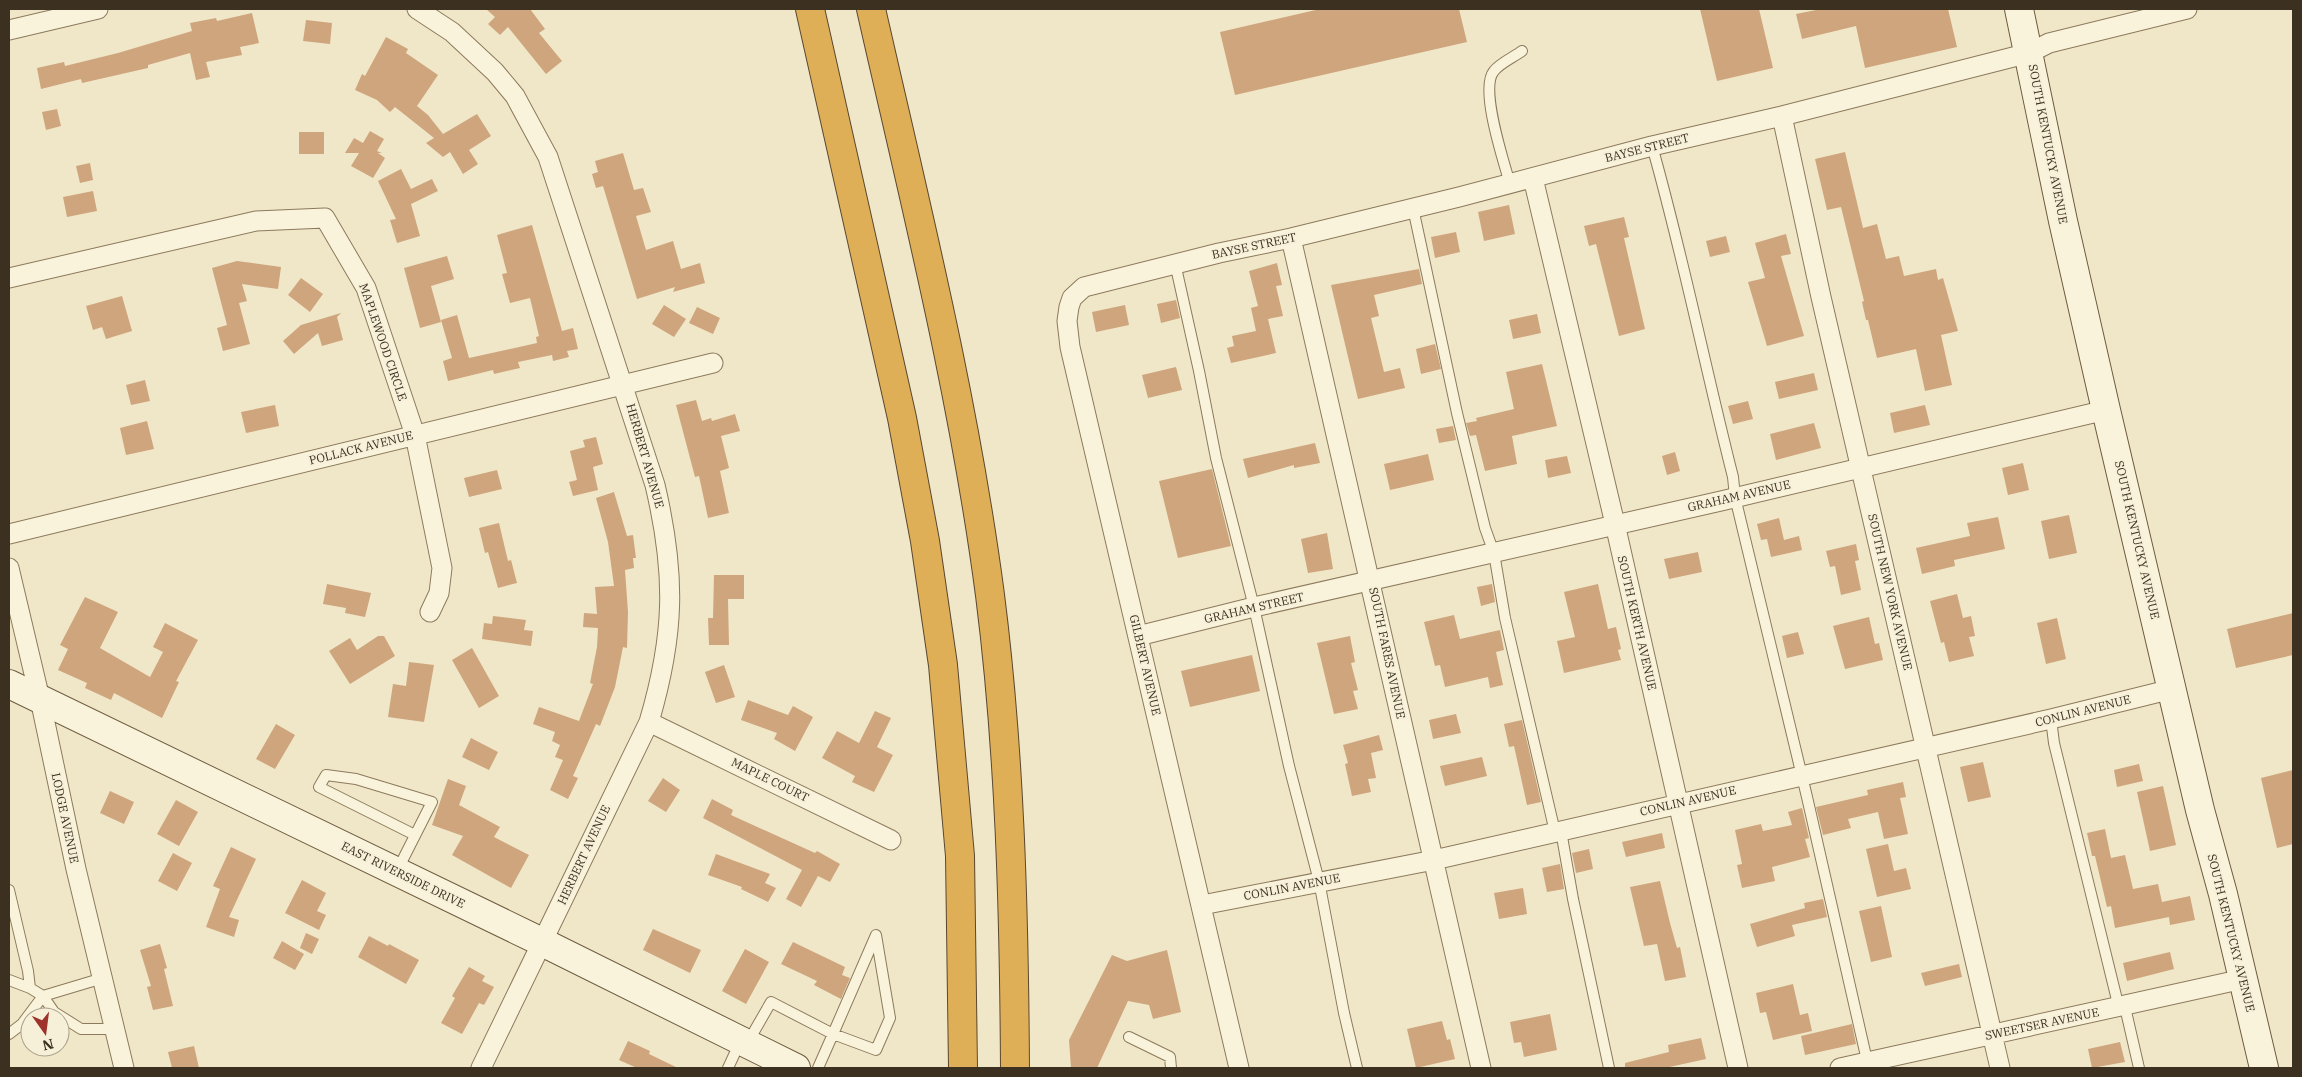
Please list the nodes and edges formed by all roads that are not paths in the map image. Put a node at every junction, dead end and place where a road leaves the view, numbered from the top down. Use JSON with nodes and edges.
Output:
{"nodes":[{"id":1,"x":98,"y":9,"type":"edge"},
{"id":2,"x":419,"y":9,"type":"edge"},
{"id":3,"x":810,"y":9,"type":"edge"},
{"id":4,"x":871,"y":9,"type":"edge"},
{"id":5,"x":2019,"y":9,"type":"edge"},
{"id":6,"x":2187,"y":9,"type":"edge"},
{"id":7,"x":9,"y":30,"type":"edge"},
{"id":8,"x":1522,"y":51,"type":"dead end"},
{"id":9,"x":2030,"y":53,"type":"junction"},
{"id":10,"x":1782,"y":116,"type":"junction"},
{"id":11,"x":1652,"y":146,"type":"junction"},
{"id":12,"x":1533,"y":178,"type":"junction"},
{"id":13,"x":1510,"y":184,"type":"junction"},
{"id":14,"x":1413,"y":208,"type":"junction"},
{"id":15,"x":1291,"y":238,"type":"junction"},
{"id":16,"x":1175,"y":264,"type":"junction"},
{"id":17,"x":9,"y":278,"type":"edge"},
{"id":18,"x":1105,"y":281,"type":"joint"},
{"id":19,"x":713,"y":363,"type":"dead end"},
{"id":20,"x":623,"y":384,"type":"junction"},
{"id":21,"x":2106,"y":410,"type":"junction"},
{"id":22,"x":415,"y":435,"type":"junction"},
{"id":23,"x":1862,"y":467,"type":"junction"},
{"id":24,"x":1735,"y":498,"type":"junction"},
{"id":25,"x":1615,"y":524,"type":"junction"},
{"id":26,"x":9,"y":534,"type":"edge"},
{"id":27,"x":1494,"y":553,"type":"junction"},
{"id":28,"x":9,"y":568,"type":"edge"},
{"id":29,"x":1371,"y":582,"type":"junction"},
{"id":30,"x":1254,"y":607,"type":"junction"},
{"id":31,"x":430,"y":612,"type":"dead end"},
{"id":32,"x":14,"y":617,"type":"edge"},
{"id":33,"x":1138,"y":636,"type":"junction"},
{"id":34,"x":9,"y":684,"type":"edge"},
{"id":35,"x":2172,"y":689,"type":"junction"},
{"id":36,"x":40,"y":699,"type":"junction"},
{"id":37,"x":2050,"y":719,"type":"junction"},
{"id":38,"x":649,"y":722,"type":"junction"},
{"id":39,"x":1925,"y":747,"type":"junction"},
{"id":40,"x":1801,"y":775,"type":"junction"},
{"id":41,"x":1678,"y":804,"type":"junction"},
{"id":42,"x":1558,"y":832,"type":"junction"},
{"id":43,"x":415,"y":835,"type":"junction"},
{"id":44,"x":891,"y":840,"type":"dead end"},
{"id":45,"x":1434,"y":860,"type":"junction"},
{"id":46,"x":397,"y":872,"type":"junction"},
{"id":47,"x":1319,"y":882,"type":"junction"},
{"id":48,"x":9,"y":890,"type":"edge"},
{"id":49,"x":1202,"y":905,"type":"junction"},
{"id":50,"x":544,"y":942,"type":"junction"},
{"id":51,"x":963,"y":971,"type":"junction"},
{"id":52,"x":103,"y":978,"type":"junction"},
{"id":53,"x":9,"y":980,"type":"edge"},
{"id":54,"x":2243,"y":980,"type":"junction"},
{"id":55,"x":30,"y":988,"type":"junction"},
{"id":56,"x":43,"y":996,"type":"junction"},
{"id":57,"x":2122,"y":1007,"type":"junction"},
{"id":58,"x":115,"y":1029,"type":"junction"},
{"id":59,"x":9,"y":1034,"type":"edge"},
{"id":60,"x":833,"y":1034,"type":"junction"},
{"id":61,"x":1992,"y":1034,"type":"junction"},
{"id":62,"x":1128,"y":1037,"type":"dead end"},
{"id":63,"x":744,"y":1042,"type":"junction"},
{"id":64,"x":1868,"y":1065,"type":"edge"},
{"id":65,"x":124,"y":1068,"type":"edge"},
{"id":66,"x":481,"y":1068,"type":"edge"},
{"id":67,"x":728,"y":1068,"type":"edge"},
{"id":68,"x":796,"y":1068,"type":"edge"},
{"id":69,"x":818,"y":1068,"type":"edge"},
{"id":70,"x":948,"y":1068,"type":"edge"},
{"id":71,"x":964,"y":1068,"type":"edge"},
{"id":72,"x":1015,"y":1068,"type":"edge"},
{"id":73,"x":1171,"y":1068,"type":"edge"},
{"id":74,"x":1239,"y":1068,"type":"edge"},
{"id":75,"x":1357,"y":1068,"type":"edge"},
{"id":76,"x":1481,"y":1068,"type":"edge"},
{"id":77,"x":1609,"y":1068,"type":"edge"},
{"id":78,"x":1738,"y":1068,"type":"edge"},
{"id":79,"x":1840,"y":1068,"type":"edge"},
{"id":80,"x":2000,"y":1068,"type":"edge"},
{"id":81,"x":2139,"y":1068,"type":"edge"},
{"id":82,"x":2264,"y":1068,"type":"edge"}],
"edges":[{"from":1,"to":7,"type":"street"},
{"from":2,"to":20,"type":"street","name":"HERBERT AVENUE"},
{"from":3,"to":51,"type":"highway"},
{"from":4,"to":72,"type":"highway"},
{"from":5,"to":9,"type":"street","name":"SOUTH KENTUCKY AVENUE"},
{"from":6,"to":9,"type":"street","name":"BAYSE STREET"},
{"from":8,"to":13,"type":"lane"},
{"from":9,"to":10,"type":"street","name":"BAYSE STREET"},
{"from":9,"to":21,"type":"street","name":"SOUTH KENTUCKY AVENUE"},
{"from":10,"to":11,"type":"street","name":"BAYSE STREET"},
{"from":10,"to":23,"type":"street","name":"SOUTH NEW YORK AVENUE"},
{"from":11,"to":12,"type":"street","name":"BAYSE STREET"},
{"from":11,"to":24,"type":"lane"},
{"from":12,"to":13,"type":"street","name":"BAYSE STREET"},
{"from":12,"to":25,"type":"street","name":"SOUTH KERTH AVENUE"},
{"from":13,"to":14,"type":"street","name":"BAYSE STREET"},
{"from":14,"to":15,"type":"street","name":"BAYSE STREET"},
{"from":14,"to":27,"type":"lane"},
{"from":15,"to":16,"type":"street","name":"BAYSE STREET"},
{"from":15,"to":29,"type":"street","name":"SOUTH FARES AVENUE"},
{"from":16,"to":18,"type":"street","name":"BAYSE STREET"},
{"from":16,"to":30,"type":"lane"},
{"from":17,"to":22,"type":"street","name":"MAPLEWOOD CIRCLE"},
{"from":18,"to":33,"type":"street","name":"GILBERT AVENUE"},
{"from":19,"to":20,"type":"street","name":"POLLACK AVENUE"},
{"from":20,"to":22,"type":"street","name":"POLLACK AVENUE"},
{"from":20,"to":38,"type":"street","name":"HERBERT AVENUE"},
{"from":21,"to":23,"type":"street","name":"GRAHAM AVENUE"},
{"from":21,"to":35,"type":"street","name":"SOUTH KENTUCKY AVENUE"},
{"from":22,"to":26,"type":"street","name":"POLLACK AVENUE"},
{"from":22,"to":31,"type":"street","name":"MAPLEWOOD CIRCLE"},
{"from":23,"to":24,"type":"street","name":"GRAHAM AVENUE"},
{"from":23,"to":39,"type":"street","name":"SOUTH NEW YORK AVENUE"},
{"from":24,"to":25,"type":"street","name":"GRAHAM AVENUE"},
{"from":24,"to":40,"type":"lane"},
{"from":25,"to":27,"type":"street","name":"GRAHAM AVENUE"},
{"from":25,"to":41,"type":"street","name":"SOUTH KERTH AVENUE"},
{"from":27,"to":29,"type":"street","name":"GRAHAM AVENUE"},
{"from":27,"to":42,"type":"lane"},
{"from":28,"to":32,"type":"street","name":"LODGE AVENUE"},
{"from":29,"to":30,"type":"street","name":"GRAHAM STREET"},
{"from":29,"to":45,"type":"street","name":"SOUTH FARES AVENUE"},
{"from":30,"to":33,"type":"street","name":"GRAHAM STREET"},
{"from":30,"to":47,"type":"lane"},
{"from":32,"to":36,"type":"street","name":"LODGE AVENUE"},
{"from":33,"to":49,"type":"street","name":"GILBERT AVENUE"},
{"from":34,"to":36,"type":"street","name":"EAST RIVERSIDE DRIVE"},
{"from":35,"to":37,"type":"street","name":"CONLIN AVENUE"},
{"from":35,"to":54,"type":"street","name":"SOUTH KENTUCKY AVENUE"},
{"from":36,"to":46,"type":"street","name":"EAST RIVERSIDE DRIVE"},
{"from":36,"to":52,"type":"street","name":"LODGE AVENUE"},
{"from":37,"to":39,"type":"street","name":"CONLIN AVENUE"},
{"from":37,"to":57,"type":"lane"},
{"from":38,"to":44,"type":"street","name":"MAPLE COURT"},
{"from":38,"to":50,"type":"street","name":"HERBERT AVENUE"},
{"from":39,"to":40,"type":"street","name":"CONLIN AVENUE"},
{"from":39,"to":61,"type":"street","name":"SOUTH NEW YORK AVENUE"},
{"from":40,"to":41,"type":"street","name":"CONLIN AVENUE"},
{"from":40,"to":64,"type":"lane"},
{"from":41,"to":42,"type":"street","name":"CONLIN AVENUE"},
{"from":41,"to":78,"type":"street","name":"SOUTH KERTH AVENUE"},
{"from":42,"to":45,"type":"street","name":"CONLIN AVENUE"},
{"from":42,"to":77,"type":"lane"},
{"from":43,"to":43,"type":"lane"},
{"from":43,"to":46,"type":"lane"},
{"from":45,"to":47,"type":"street","name":"CONLIN AVENUE"},
{"from":45,"to":76,"type":"street","name":"SOUTH FARES AVENUE"},
{"from":46,"to":50,"type":"street","name":"EAST RIVERSIDE DRIVE"},
{"from":47,"to":49,"type":"street","name":"CONLIN AVENUE"},
{"from":47,"to":75,"type":"lane"},
{"from":48,"to":55,"type":"lane"},
{"from":49,"to":74,"type":"street","name":"GILBERT AVENUE"},
{"from":50,"to":63,"type":"street","name":"EAST RIVERSIDE DRIVE"},
{"from":50,"to":66,"type":"street","name":"HERBERT AVENUE"},
{"from":51,"to":70,"type":"highway"},
{"from":51,"to":71,"type":"highway"},
{"from":52,"to":56,"type":"lane"},
{"from":52,"to":58,"type":"street","name":"LODGE AVENUE"},
{"from":53,"to":55,"type":"lane"},
{"from":54,"to":57,"type":"street","name":"SWEETSER AVENUE"},
{"from":54,"to":82,"type":"street","name":"SOUTH KENTUCKY AVENUE"},
{"from":55,"to":56,"type":"lane"},
{"from":56,"to":58,"type":"lane"},
{"from":56,"to":59,"type":"lane"},
{"from":57,"to":61,"type":"street","name":"SWEETSER AVENUE"},
{"from":57,"to":81,"type":"lane"},
{"from":58,"to":65,"type":"street","name":"LODGE AVENUE"},
{"from":60,"to":60,"type":"lane"},
{"from":60,"to":63,"type":"lane"},
{"from":60,"to":69,"type":"lane"},
{"from":61,"to":64,"type":"street","name":"SWEETSER AVENUE"},
{"from":61,"to":80,"type":"street","name":"SOUTH NEW YORK AVENUE"},
{"from":62,"to":73,"type":"lane"},
{"from":63,"to":67,"type":"lane"},
{"from":63,"to":68,"type":"street","name":"EAST RIVERSIDE DRIVE"},
{"from":64,"to":79,"type":"street","name":"SWEETSER AVENUE"}]}
